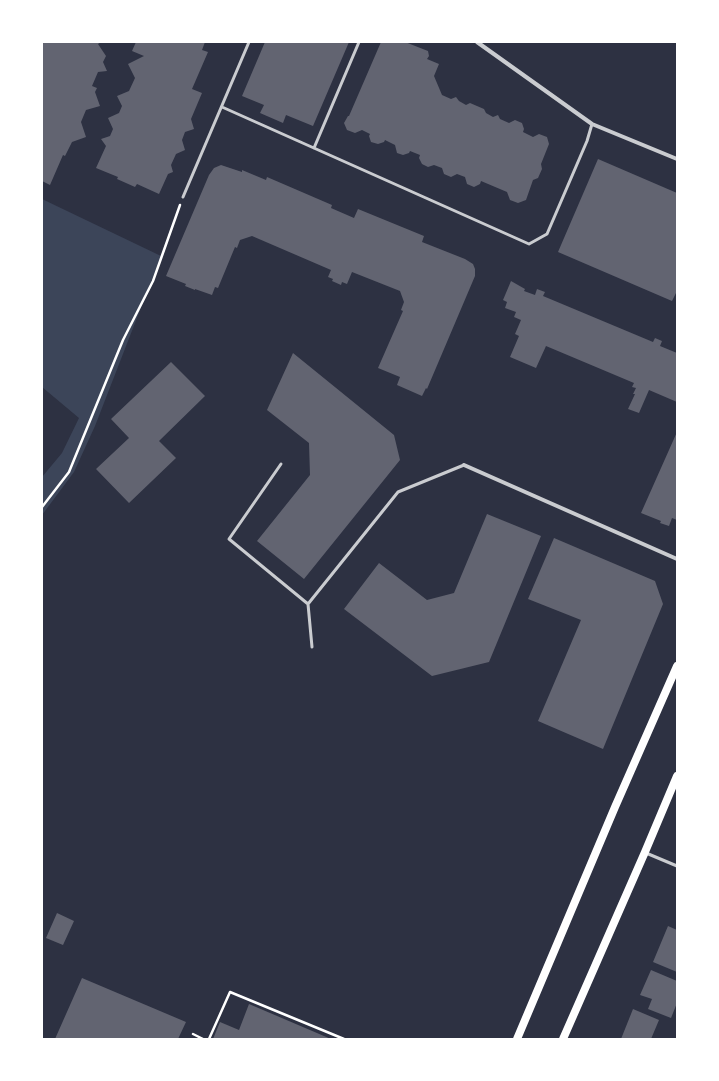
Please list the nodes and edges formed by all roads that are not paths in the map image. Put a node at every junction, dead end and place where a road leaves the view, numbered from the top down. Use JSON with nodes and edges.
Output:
{"nodes":[{"id":1,"x":249,"y":42,"type":"edge"},
{"id":2,"x":359,"y":42,"type":"edge"},
{"id":3,"x":477,"y":42,"type":"edge"},
{"id":4,"x":222,"y":107,"type":"junction"},
{"id":5,"x":592,"y":124,"type":"junction"},
{"id":6,"x":314,"y":148,"type":"junction"},
{"id":7,"x":677,"y":159,"type":"edge"},
{"id":8,"x":183,"y":197,"type":"road end"},
{"id":9,"x":281,"y":464,"type":"dead end"},
{"id":10,"x":464,"y":465,"type":"joint"},
{"id":11,"x":677,"y":559,"type":"edge"},
{"id":12,"x":308,"y":604,"type":"junction"},
{"id":13,"x":312,"y":647,"type":"dead end"},
{"id":14,"x":677,"y":666,"type":"edge"},
{"id":15,"x":677,"y":776,"type":"edge"},
{"id":16,"x":645,"y":852,"type":"junction"},
{"id":17,"x":677,"y":866,"type":"edge"},
{"id":18,"x":517,"y":1039,"type":"edge"},
{"id":19,"x":563,"y":1039,"type":"edge"}],
"edges":[{"from":1,"to":4,"type":"lane"},
{"from":2,"to":6,"type":"lane"},
{"from":3,"to":5,"type":"street"},
{"from":4,"to":6,"type":"lane"},
{"from":4,"to":8,"type":"lane"},
{"from":5,"to":6,"type":"lane"},
{"from":5,"to":7,"type":"street"},
{"from":9,"to":12,"type":"lane"},
{"from":10,"to":11,"type":"street"},
{"from":10,"to":12,"type":"lane"},
{"from":12,"to":13,"type":"lane"},
{"from":14,"to":18,"type":"main road"},
{"from":15,"to":16,"type":"main road"},
{"from":16,"to":17,"type":"lane"},
{"from":16,"to":19,"type":"main road"}]}
